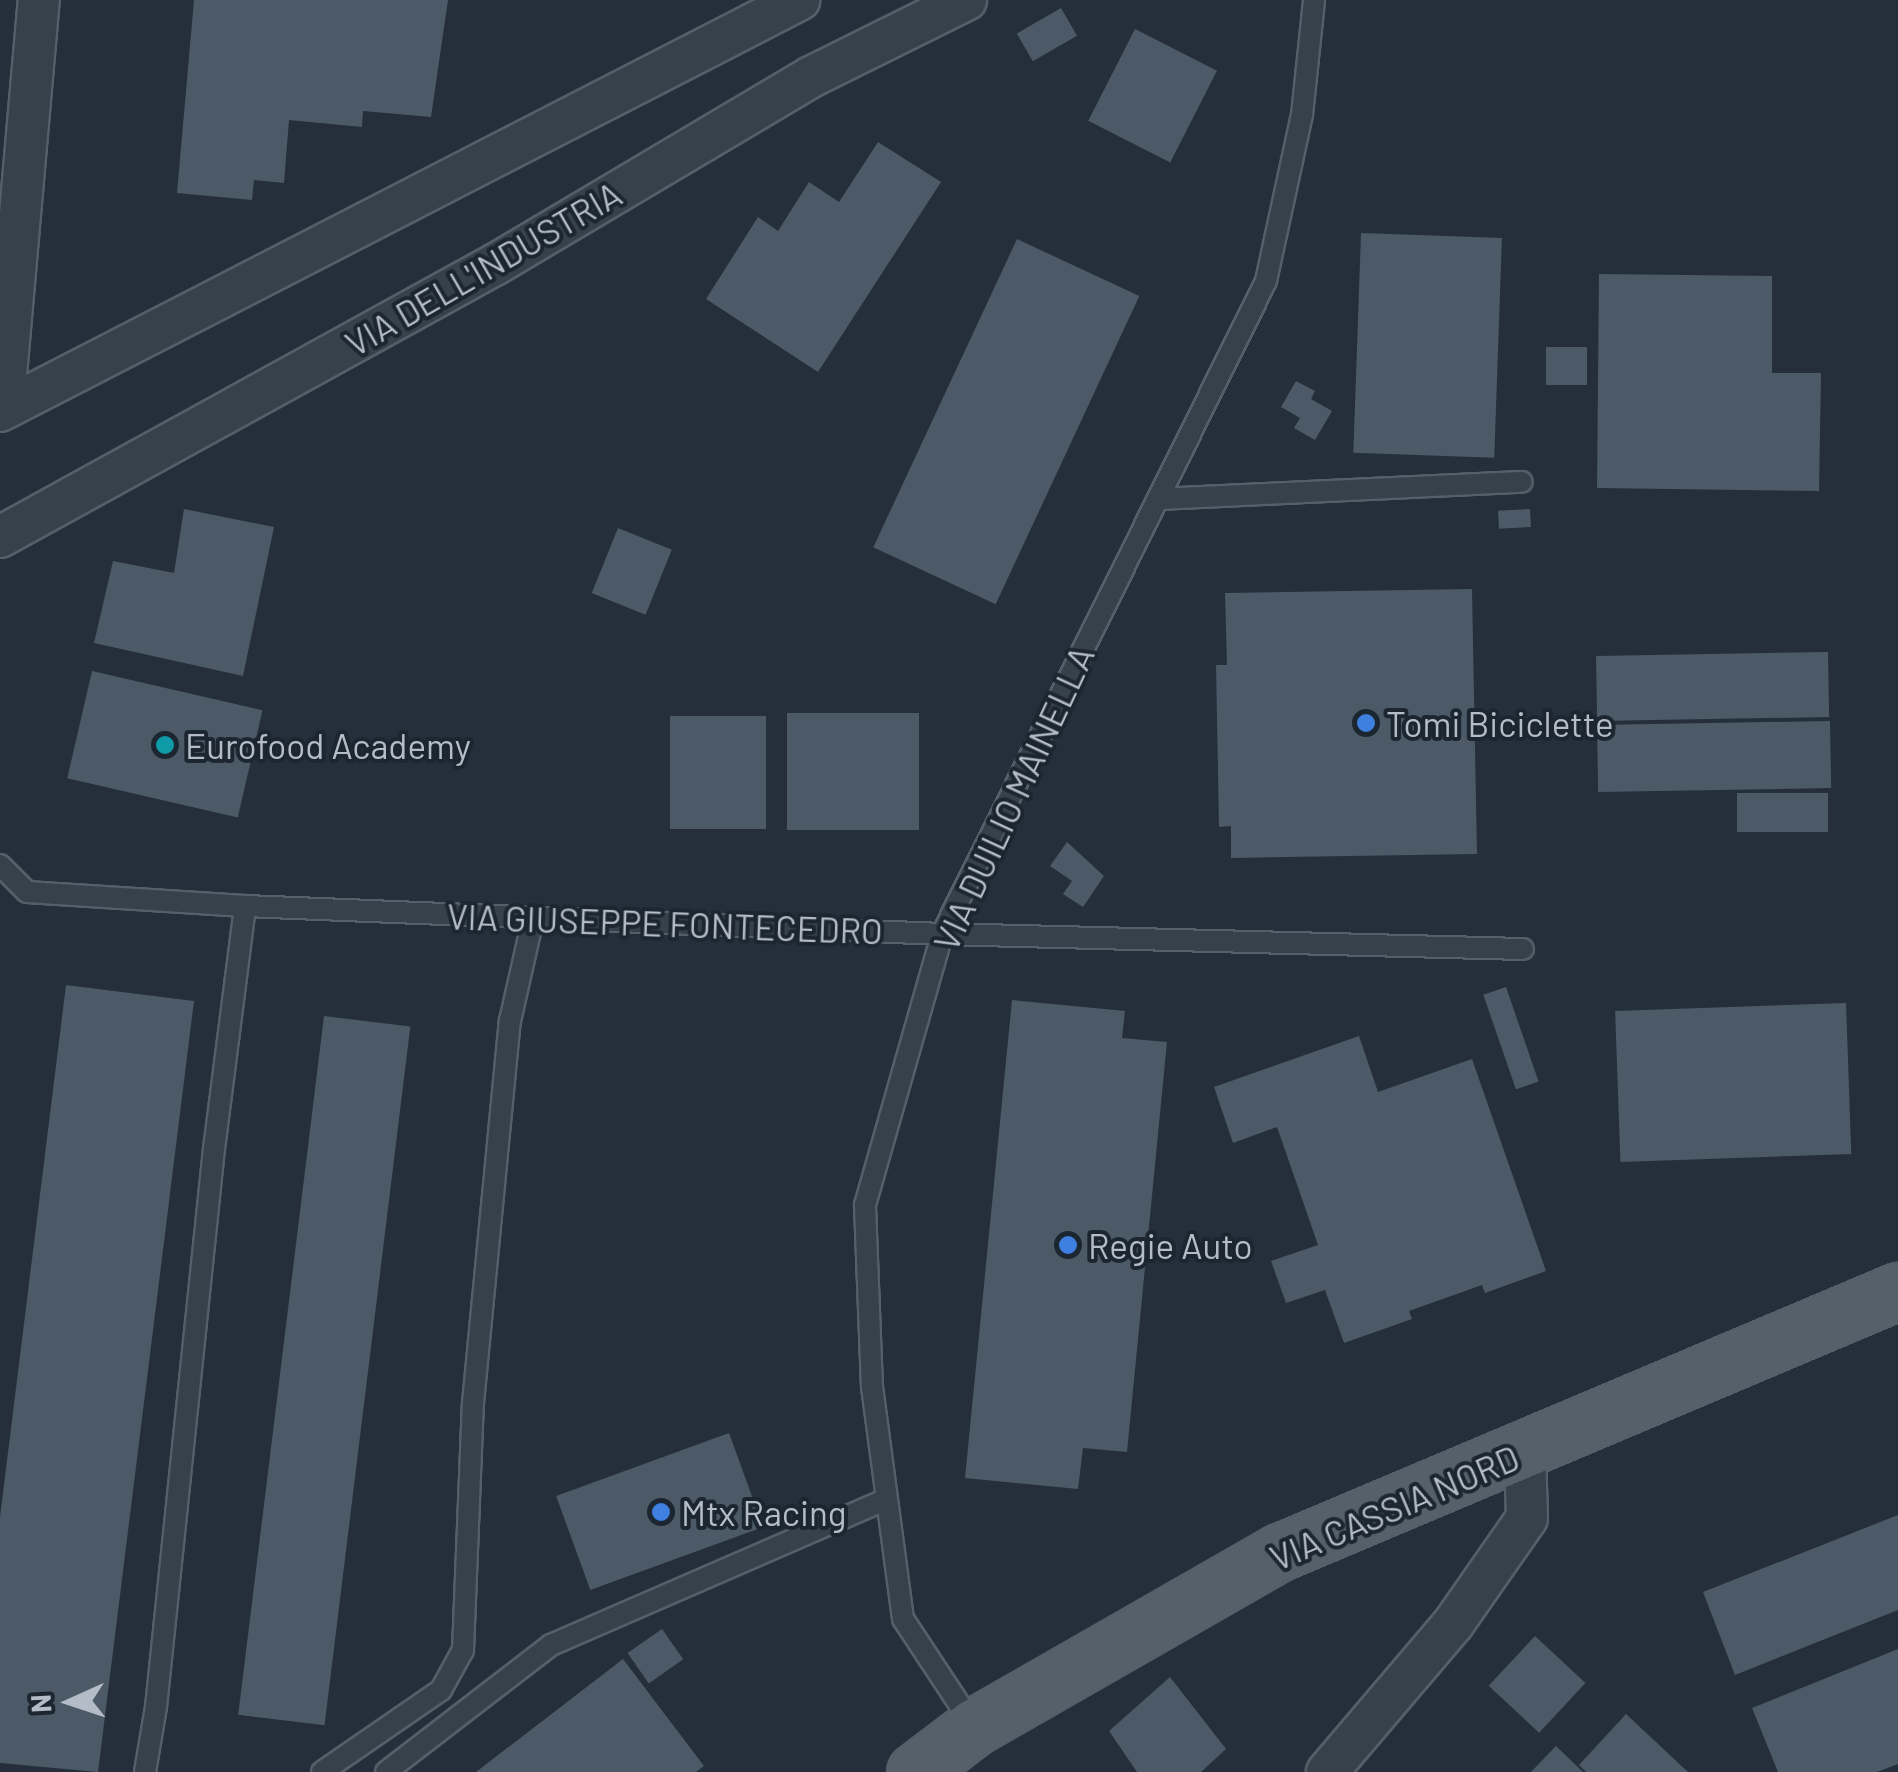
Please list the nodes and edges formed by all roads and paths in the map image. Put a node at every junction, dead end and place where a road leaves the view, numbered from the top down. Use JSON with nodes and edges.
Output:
{"nodes":[{"id":1,"x":40,"y":0,"type":"edge"},
{"id":2,"x":798,"y":0,"type":"edge"},
{"id":3,"x":966,"y":0,"type":"edge"},
{"id":4,"x":1314,"y":0,"type":"edge"},
{"id":5,"x":1,"y":420,"type":"edge"},
{"id":6,"x":1522,"y":482,"type":"dead end"},
{"id":7,"x":1158,"y":499,"type":"junction"},
{"id":8,"x":0,"y":537,"type":"edge"},
{"id":9,"x":0,"y":865,"type":"edge"},
{"id":10,"x":245,"y":906,"type":"junction"},
{"id":11,"x":533,"y":919,"type":"junction"},
{"id":12,"x":942,"y":934,"type":"junction"},
{"id":13,"x":1523,"y":948,"type":"dead end"},
{"id":14,"x":1898,"y":1291,"type":"edge"},
{"id":15,"x":1525,"y":1451,"type":"junction"},
{"id":16,"x":887,"y":1499,"type":"junction"},
{"id":17,"x":974,"y":1727,"type":"junction"},
{"id":18,"x":145,"y":1772,"type":"edge"},
{"id":19,"x":322,"y":1772,"type":"edge"},
{"id":20,"x":386,"y":1772,"type":"edge"},
{"id":21,"x":915,"y":1772,"type":"edge"},
{"id":22,"x":1327,"y":1772,"type":"edge"}],
"edges":[{"from":1,"to":5,"type":"street"},
{"from":2,"to":5,"type":"street"},
{"from":3,"to":8,"type":"street","name":"VIA DELL'INDUSTRIA"},
{"from":4,"to":7,"type":"lane","name":"VIA DUILIO MAINELLA"},
{"from":6,"to":7,"type":"lane"},
{"from":7,"to":12,"type":"lane","name":"VIA DUILIO MAINELLA"},
{"from":9,"to":10,"type":"lane","name":"VIA GIUSEPPE FONTECEDRO"},
{"from":10,"to":11,"type":"lane","name":"VIA GIUSEPPE FONTECEDRO"},
{"from":10,"to":18,"type":"lane"},
{"from":11,"to":12,"type":"lane","name":"VIA GIUSEPPE FONTECEDRO"},
{"from":11,"to":19,"type":"lane"},
{"from":12,"to":13,"type":"lane","name":"VIA GIUSEPPE FONTECEDRO"},
{"from":12,"to":16,"type":"lane","name":"VIA DUILIO MAINELLA"},
{"from":14,"to":15,"type":"main road","name":"VIA CASSIA NORD"},
{"from":15,"to":17,"type":"main road","name":"VIA CASSIA NORD"},
{"from":15,"to":22,"type":"street"},
{"from":16,"to":17,"type":"lane","name":"VIA DUILIO MAINELLA"},
{"from":16,"to":20,"type":"lane"},
{"from":17,"to":21,"type":"main road","name":"VIA CASSIA NORD"}]}
